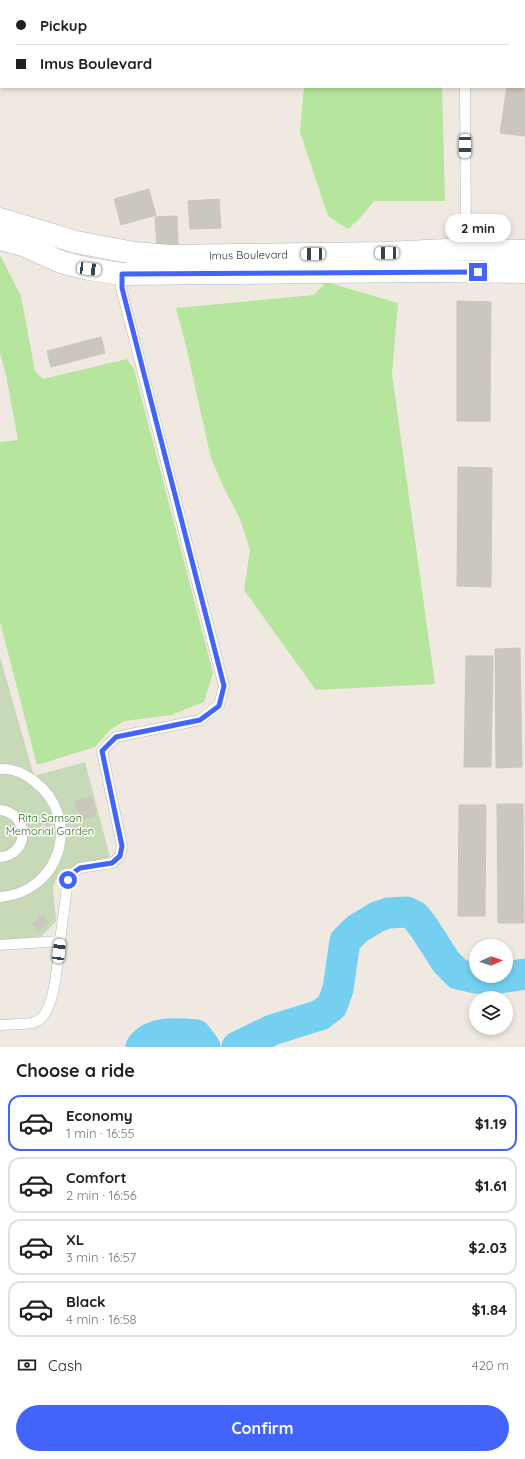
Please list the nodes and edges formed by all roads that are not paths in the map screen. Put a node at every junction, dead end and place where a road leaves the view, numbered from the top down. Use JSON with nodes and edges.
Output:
{"nodes":[{"id":1,"x":465,"y":88,"type":"edge"},
{"id":2,"x":0,"y":219,"type":"edge"},
{"id":3,"x":0,"y":239,"type":"edge"},
{"id":4,"x":466,"y":249,"type":"junction"},
{"id":5,"x":525,"y":251,"type":"edge"},
{"id":6,"x":466,"y":271,"type":"junction"},
{"id":7,"x":525,"y":272,"type":"edge"},
{"id":8,"x":122,"y":274,"type":"junction"},
{"id":9,"x":0,"y":768,"type":"edge"},
{"id":10,"x":0,"y":810,"type":"edge"},
{"id":11,"x":0,"y":857,"type":"edge"},
{"id":12,"x":0,"y":897,"type":"edge"},
{"id":13,"x":60,"y":941,"type":"junction"},
{"id":14,"x":0,"y":945,"type":"edge"},
{"id":15,"x":0,"y":1025,"type":"edge"}],
"edges":[{"from":1,"to":4,"type":"lane"},
{"from":2,"to":4,"type":"main road","name":"Imus Boulevard"},
{"from":3,"to":8,"type":"main road","name":"Imus Boulevard"},
{"from":4,"to":5,"type":"main road","name":"Imus Boulevard"},
{"from":4,"to":6,"type":"lane"},
{"from":6,"to":7,"type":"main road","name":"Imus Boulevard"},
{"from":6,"to":8,"type":"main road","name":"Imus Boulevard"},
{"from":8,"to":13,"type":"lane"},
{"from":9,"to":12,"type":"lane"},
{"from":10,"to":11,"type":"lane"},
{"from":13,"to":14,"type":"lane"},
{"from":13,"to":15,"type":"lane"}]}
